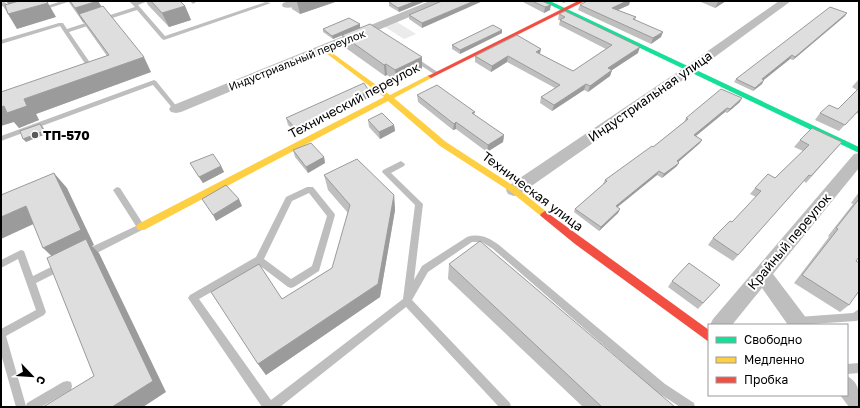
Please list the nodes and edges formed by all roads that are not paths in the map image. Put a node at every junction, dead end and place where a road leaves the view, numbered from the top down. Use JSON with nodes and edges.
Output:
{"nodes":[{"id":1,"x":68,"y":1,"type":"edge"},
{"id":2,"x":145,"y":1,"type":"edge"},
{"id":3,"x":300,"y":1,"type":"edge"},
{"id":4,"x":439,"y":1,"type":"edge"},
{"id":5,"x":545,"y":1,"type":"edge"},
{"id":6,"x":582,"y":1,"type":"edge"},
{"id":7,"x":786,"y":1,"type":"edge"},
{"id":8,"x":268,"y":2,"type":"dead end"},
{"id":9,"x":135,"y":4,"type":"edge"},
{"id":10,"x":1,"y":5,"type":"edge"},
{"id":11,"x":287,"y":5,"type":"dead end"},
{"id":12,"x":564,"y":10,"type":"junction"},
{"id":13,"x":33,"y":11,"type":"edge"},
{"id":14,"x":19,"y":14,"type":"edge"},
{"id":15,"x":66,"y":31,"type":"junction"},
{"id":16,"x":1,"y":42,"type":"edge"},
{"id":17,"x":324,"y":49,"type":"junction"},
{"id":18,"x":410,"y":56,"type":"edge"},
{"id":19,"x":688,"y":70,"type":"junction"},
{"id":20,"x":93,"y":71,"type":"edge"},
{"id":21,"x":436,"y":73,"type":"junction"},
{"id":22,"x":388,"y":97,"type":"junction"},
{"id":23,"x":176,"y":109,"type":"joint"},
{"id":24,"x":1,"y":139,"type":"edge"},
{"id":25,"x":859,"y":150,"type":"edge"},
{"id":26,"x":859,"y":158,"type":"edge"},
{"id":27,"x":400,"y":164,"type":"dead end"},
{"id":28,"x":117,"y":190,"type":"dead end"},
{"id":29,"x":514,"y":190,"type":"junction"},
{"id":30,"x":141,"y":227,"type":"junction"},
{"id":31,"x":259,"y":260,"type":"junction"},
{"id":32,"x":1,"y":264,"type":"edge"},
{"id":33,"x":762,"y":274,"type":"junction"},
{"id":34,"x":30,"y":281,"type":"junction"},
{"id":35,"x":407,"y":301,"type":"junction"},
{"id":36,"x":859,"y":312,"type":"edge"},
{"id":37,"x":799,"y":323,"type":"edge"},
{"id":38,"x":721,"y":324,"type":"edge"},
{"id":39,"x":1,"y":335,"type":"edge"},
{"id":40,"x":708,"y":336,"type":"edge"},
{"id":41,"x":859,"y":368,"type":"edge"},
{"id":42,"x":848,"y":369,"type":"edge"},
{"id":43,"x":67,"y":386,"type":"dead end"},
{"id":44,"x":848,"y":388,"type":"edge"},
{"id":45,"x":859,"y":403,"type":"edge"},
{"id":46,"x":21,"y":407,"type":"edge"},
{"id":47,"x":31,"y":407,"type":"edge"},
{"id":48,"x":270,"y":407,"type":"edge"},
{"id":49,"x":506,"y":407,"type":"edge"},
{"id":50,"x":690,"y":407,"type":"edge"}],
"edges":[{"from":1,"to":13,"type":"lane"},
{"from":2,"to":9,"type":"lane"},
{"from":3,"to":11,"type":"street"},
{"from":4,"to":17,"type":"street","name":"Индустриальный переулок"},
{"from":5,"to":12,"type":"street"},
{"from":6,"to":12,"type":"street","name":"Технический переулок"},
{"from":7,"to":19,"type":"street","name":"Индустриальная улица"},
{"from":8,"to":9,"type":"lane"},
{"from":9,"to":15,"type":"lane"},
{"from":10,"to":14,"type":"lane"},
{"from":12,"to":19,"type":"street"},
{"from":12,"to":21,"type":"street","name":"Технический переулок"},
{"from":15,"to":16,"type":"lane"},
{"from":15,"to":20,"type":"lane"},
{"from":17,"to":22,"type":"street","name":"Техническая улица"},
{"from":17,"to":23,"type":"street","name":"Индустриальный переулок"},
{"from":18,"to":21,"type":"lane"},
{"from":19,"to":25,"type":"street"},
{"from":19,"to":29,"type":"street","name":"Индустриальная улица"},
{"from":21,"to":22,"type":"street","name":"Технический переулок"},
{"from":22,"to":29,"type":"street","name":"Техническая улица"},
{"from":22,"to":30,"type":"street","name":"Технический переулок"},
{"from":23,"to":24,"type":"lane"},
{"from":26,"to":33,"type":"street","name":"Крайный переулок"},
{"from":27,"to":35,"type":"lane"},
{"from":28,"to":30,"type":"lane"},
{"from":29,"to":40,"type":"street","name":"Техническая улица"},
{"from":30,"to":34,"type":"lane"},
{"from":31,"to":31,"type":"lane"},
{"from":31,"to":48,"type":"lane"},
{"from":32,"to":34,"type":"lane"},
{"from":33,"to":37,"type":"street"},
{"from":33,"to":38,"type":"street","name":"Крайный переулок"},
{"from":34,"to":39,"type":"lane"},
{"from":35,"to":48,"type":"lane"},
{"from":35,"to":49,"type":"lane"},
{"from":35,"to":50,"type":"lane"},
{"from":36,"to":37,"type":"lane"},
{"from":39,"to":46,"type":"lane"},
{"from":41,"to":42,"type":"lane"},
{"from":43,"to":47,"type":"lane"},
{"from":44,"to":45,"type":"street"}]}
